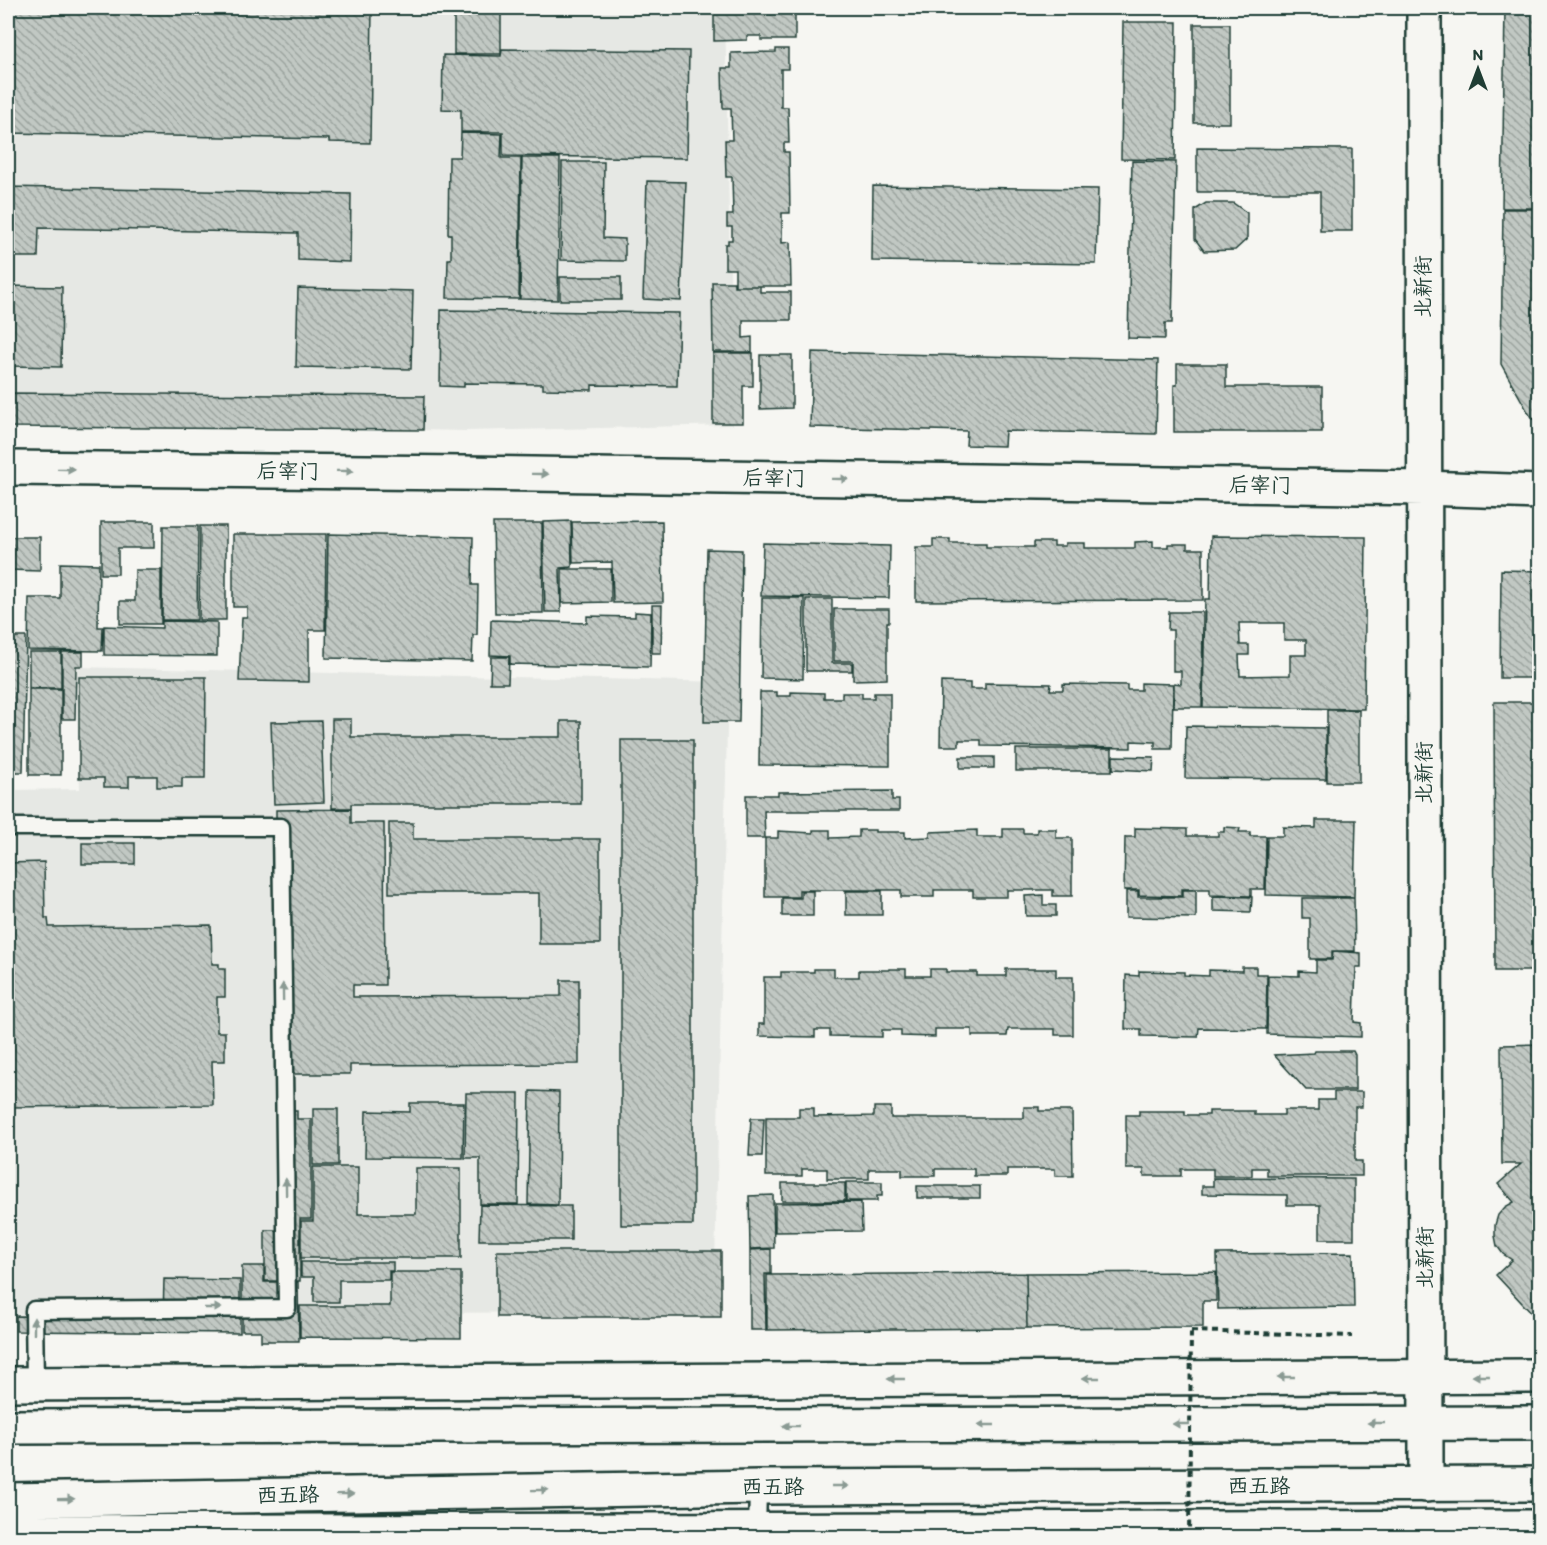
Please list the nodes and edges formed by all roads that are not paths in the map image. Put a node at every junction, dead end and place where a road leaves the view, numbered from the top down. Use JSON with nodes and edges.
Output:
{"nodes":[{"id":1,"x":1424,"y":8,"type":"edge"},
{"id":2,"x":8,"y":468,"type":"edge"},
{"id":3,"x":1423,"y":488,"type":"junction"},
{"id":4,"x":1539,"y":492,"type":"edge"},
{"id":5,"x":8,"y":827,"type":"edge"},
{"id":6,"x":1426,"y":1376,"type":"junction"},
{"id":7,"x":1539,"y":1376,"type":"edge"},
{"id":8,"x":21,"y":1384,"type":"edge"},
{"id":9,"x":1426,"y":1423,"type":"junction"},
{"id":10,"x":1539,"y":1423,"type":"edge"},
{"id":11,"x":8,"y":1427,"type":"edge"},
{"id":12,"x":1539,"y":1484,"type":"edge"},
{"id":13,"x":1426,"y":1485,"type":"junction"},
{"id":14,"x":758,"y":1486,"type":"junction"},
{"id":15,"x":8,"y":1500,"type":"edge"},
{"id":16,"x":1539,"y":1527,"type":"edge"},
{"id":17,"x":8,"y":1532,"type":"edge"},
{"id":18,"x":1426,"y":1532,"type":"edge"},
{"id":19,"x":757,"y":1533,"type":"edge"}],
"edges":[{"from":1,"to":3,"type":"street","name":"北新街"},
{"from":2,"to":3,"type":"street","name":"后宰门","one_way":true},
{"from":3,"to":4,"type":"street","name":"后宰门"},
{"from":3,"to":6,"type":"street","name":"北新街"},
{"from":8,"to":5,"type":"lane","one_way":true},
{"from":7,"to":6,"type":"street","one_way":true},
{"from":6,"to":8,"type":"street","one_way":true},
{"from":6,"to":9,"type":"street","name":"北新街"},
{"from":9,"to":10,"type":"street"},
{"from":9,"to":11,"type":"street","one_way":true},
{"from":9,"to":13,"type":"street","name":"北新街"},
{"from":12,"to":13,"type":"street","name":"西五路"},
{"from":14,"to":13,"type":"street","name":"西五路","one_way":true},
{"from":13,"to":18,"type":"street","name":"北新街"},
{"from":15,"to":14,"type":"street","name":"西五路","one_way":true},
{"from":14,"to":19,"type":"lane"},
{"from":16,"to":18,"type":"street"},
{"from":17,"to":19,"type":"street"},
{"from":18,"to":19,"type":"street"}]}
